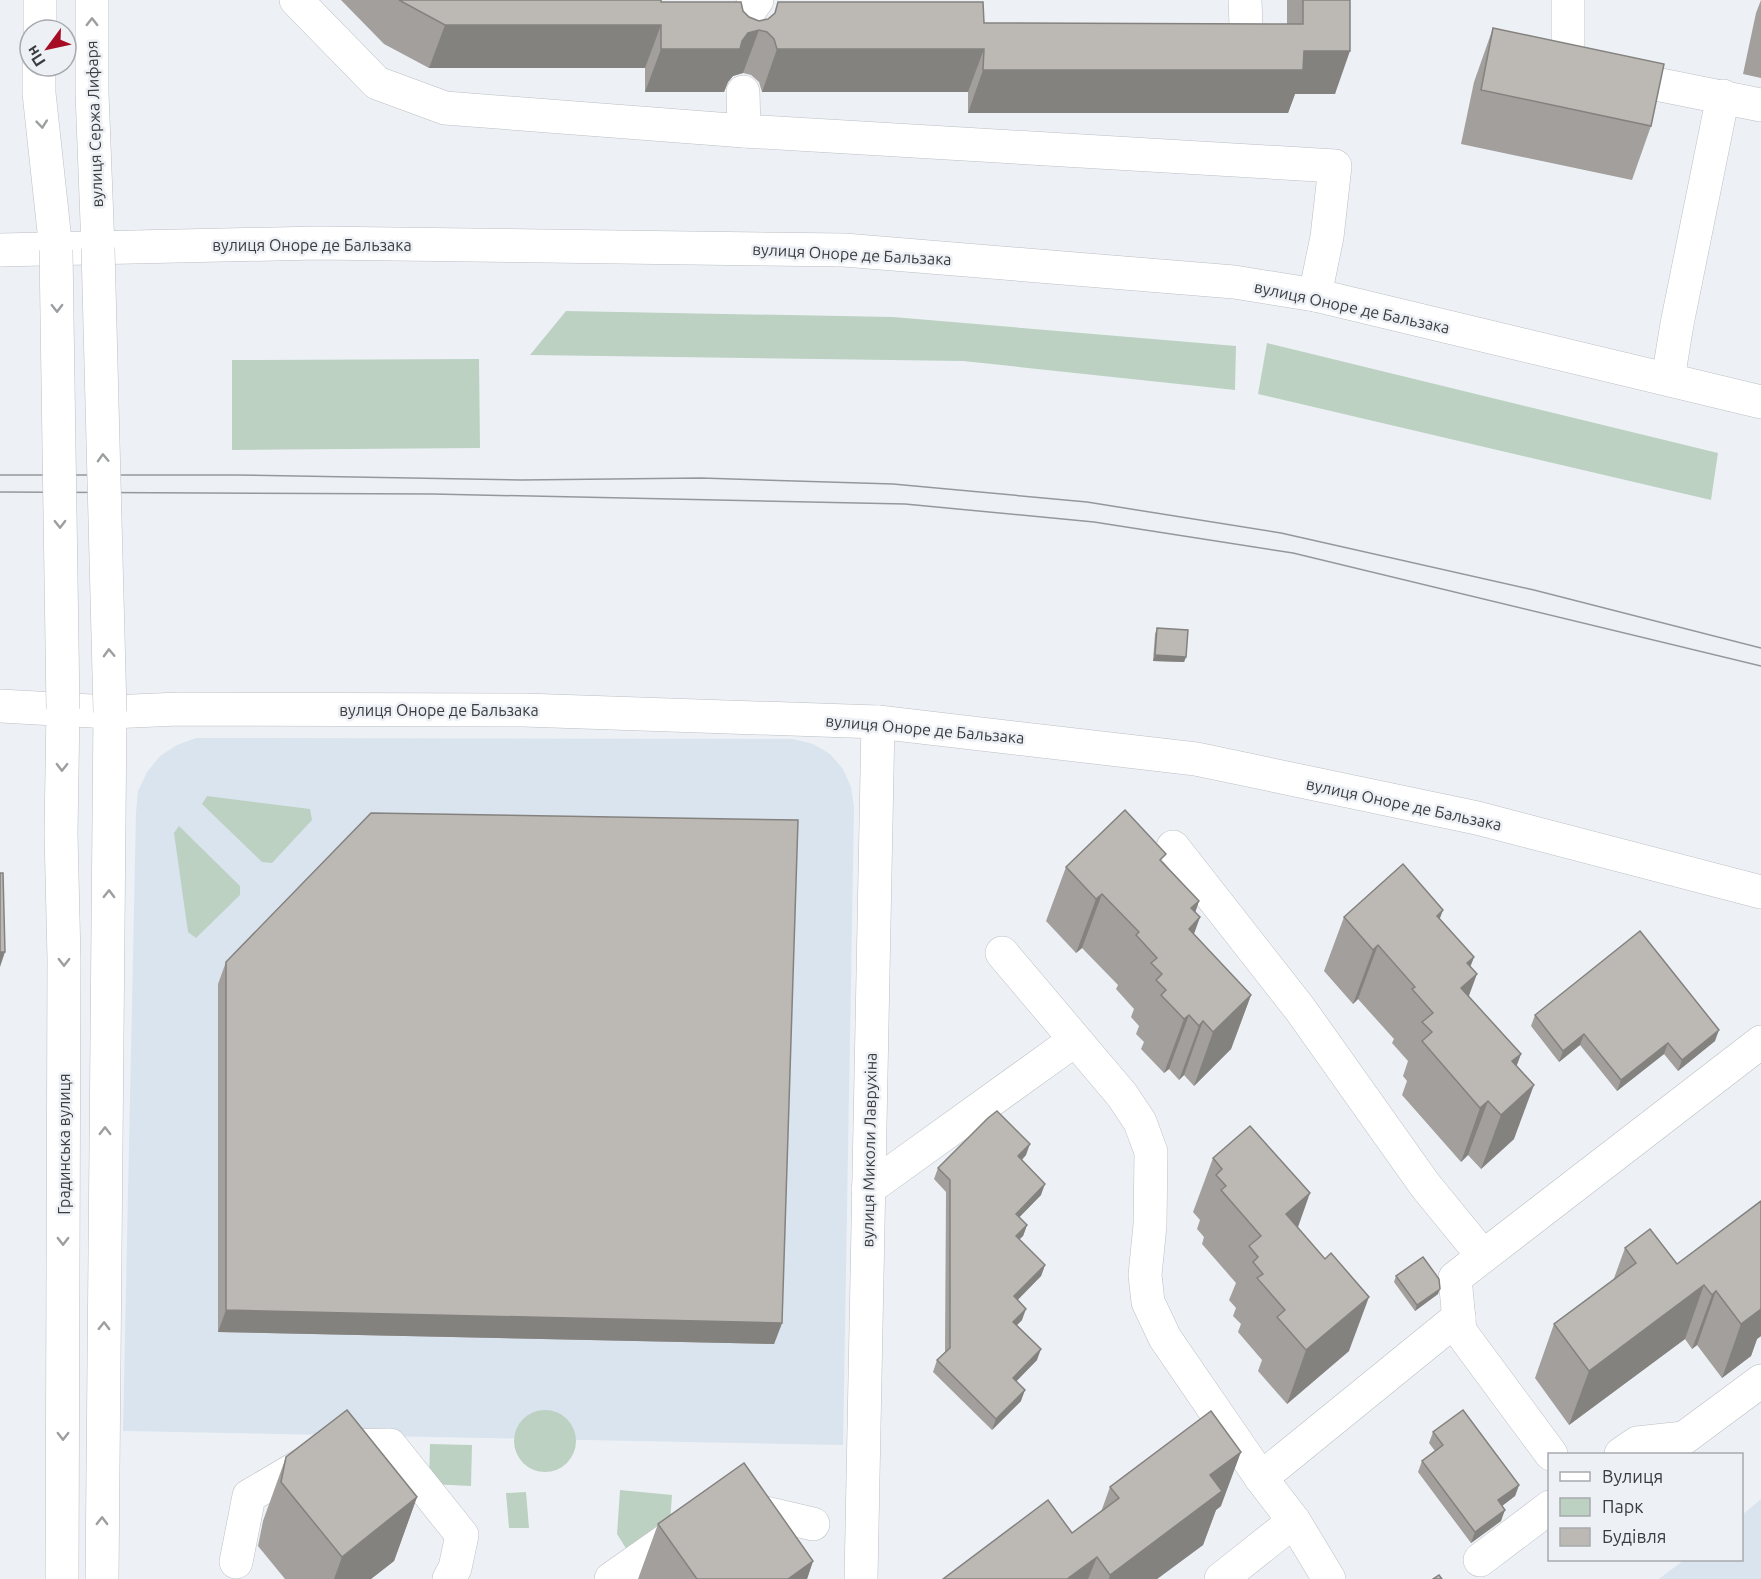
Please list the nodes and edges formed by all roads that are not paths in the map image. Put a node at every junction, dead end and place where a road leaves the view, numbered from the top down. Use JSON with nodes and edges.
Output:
{"nodes":[{"id":1,"x":40,"y":0,"type":"edge"},
{"id":2,"x":92,"y":0,"type":"edge"},
{"id":3,"x":296,"y":0,"type":"edge"},
{"id":4,"x":757,"y":0,"type":"edge"},
{"id":5,"x":1568,"y":0,"type":"edge"},
{"id":6,"x":40,"y":18,"type":"edge"},
{"id":7,"x":744,"y":45,"type":"edge"},
{"id":8,"x":1535,"y":61,"type":"edge"},
{"id":9,"x":1568,"y":67,"type":"junction"},
{"id":10,"x":39,"y":78,"type":"edge"},
{"id":11,"x":743,"y":92,"type":"edge"},
{"id":12,"x":1723,"y":96,"type":"junction"},
{"id":13,"x":1761,"y":105,"type":"edge"},
{"id":14,"x":744,"y":131,"type":"junction"},
{"id":15,"x":98,"y":248,"type":"junction"},
{"id":16,"x":0,"y":250,"type":"edge"},
{"id":17,"x":56,"y":250,"type":"junction"},
{"id":18,"x":1315,"y":295,"type":"junction"},
{"id":19,"x":1668,"y":379,"type":"junction"},
{"id":20,"x":1761,"y":402,"type":"edge"},
{"id":21,"x":0,"y":706,"type":"edge"},
{"id":22,"x":63,"y":709,"type":"junction"},
{"id":23,"x":110,"y":712,"type":"junction"},
{"id":24,"x":878,"y":722,"type":"junction"},
{"id":25,"x":1173,"y":847,"type":"dead end"},
{"id":26,"x":1761,"y":892,"type":"edge"},
{"id":27,"x":1002,"y":953,"type":"dead end"},
{"id":28,"x":1076,"y":1040,"type":"junction"},
{"id":29,"x":1761,"y":1041,"type":"edge"},
{"id":30,"x":868,"y":1189,"type":"junction"},
{"id":31,"x":1483,"y":1256,"type":"junction"},
{"id":32,"x":1459,"y":1317,"type":"junction"},
{"id":33,"x":1761,"y":1381,"type":"edge"},
{"id":34,"x":1550,"y":1453,"type":"edge"},
{"id":35,"x":1624,"y":1453,"type":"edge"},
{"id":36,"x":1261,"y":1478,"type":"junction"},
{"id":37,"x":1548,"y":1509,"type":"edge"},
{"id":38,"x":1294,"y":1521,"type":"junction"},
{"id":39,"x":813,"y":1524,"type":"dead end"},
{"id":40,"x":1480,"y":1560,"type":"dead end"},
{"id":41,"x":236,"y":1562,"type":"dead end"},
{"id":42,"x":63,"y":1579,"type":"edge"},
{"id":43,"x":102,"y":1579,"type":"edge"},
{"id":44,"x":449,"y":1579,"type":"edge"},
{"id":45,"x":610,"y":1579,"type":"edge"},
{"id":46,"x":861,"y":1579,"type":"edge"},
{"id":47,"x":1221,"y":1579,"type":"edge"},
{"id":48,"x":1329,"y":1579,"type":"edge"}],
"edges":[{"from":1,"to":6,"type":"street"},
{"from":15,"to":2,"type":"street","name":"вулиця Сержа Лифаря","one_way":true},
{"from":3,"to":14,"type":"street"},
{"from":4,"to":7,"type":"street"},
{"from":5,"to":9,"type":"street"},
{"from":8,"to":9,"type":"street"},
{"from":9,"to":12,"type":"street"},
{"from":10,"to":17,"type":"street","one_way":true},
{"from":11,"to":14,"type":"street"},
{"from":12,"to":13,"type":"street"},
{"from":12,"to":19,"type":"street"},
{"from":14,"to":18,"type":"street"},
{"from":15,"to":17,"type":"street","name":"вулиця Оноре де Бальзака"},
{"from":15,"to":18,"type":"street","name":"вулиця Оноре де Бальзака"},
{"from":23,"to":15,"type":"street","name":"вулиця Сержа Лифаря","one_way":true,"bridge":true},
{"from":16,"to":17,"type":"street","name":"вулиця Оноре де Бальзака"},
{"from":17,"to":22,"type":"street","name":"Градинська вулиця","one_way":true,"bridge":true},
{"from":18,"to":19,"type":"street","name":"вулиця Оноре де Бальзака"},
{"from":19,"to":20,"type":"street","name":"вулиця Оноре де Бальзака"},
{"from":21,"to":22,"type":"street","name":"вулиця Оноре де Бальзака"},
{"from":22,"to":23,"type":"street","name":"вулиця Оноре де Бальзака"},
{"from":22,"to":42,"type":"street","name":"Градинська вулиця","one_way":true},
{"from":23,"to":24,"type":"street","name":"вулиця Оноре де Бальзака"},
{"from":43,"to":23,"type":"street","one_way":true},
{"from":24,"to":26,"type":"street","name":"вулиця Оноре де Бальзака"},
{"from":24,"to":30,"type":"street","name":"вулиця Миколи Лаврухіна"},
{"from":25,"to":31,"type":"street"},
{"from":27,"to":28,"type":"street"},
{"from":28,"to":30,"type":"street"},
{"from":28,"to":36,"type":"street"},
{"from":29,"to":31,"type":"street"},
{"from":30,"to":46,"type":"street","name":"вулиця Миколи Лаврухіна"},
{"from":31,"to":32,"type":"street"},
{"from":32,"to":34,"type":"street"},
{"from":32,"to":36,"type":"street"},
{"from":33,"to":35,"type":"street"},
{"from":36,"to":38,"type":"street"},
{"from":37,"to":40,"type":"street"},
{"from":38,"to":47,"type":"street"},
{"from":38,"to":48,"type":"street"},
{"from":39,"to":45,"type":"street"},
{"from":41,"to":44,"type":"street"}]}
